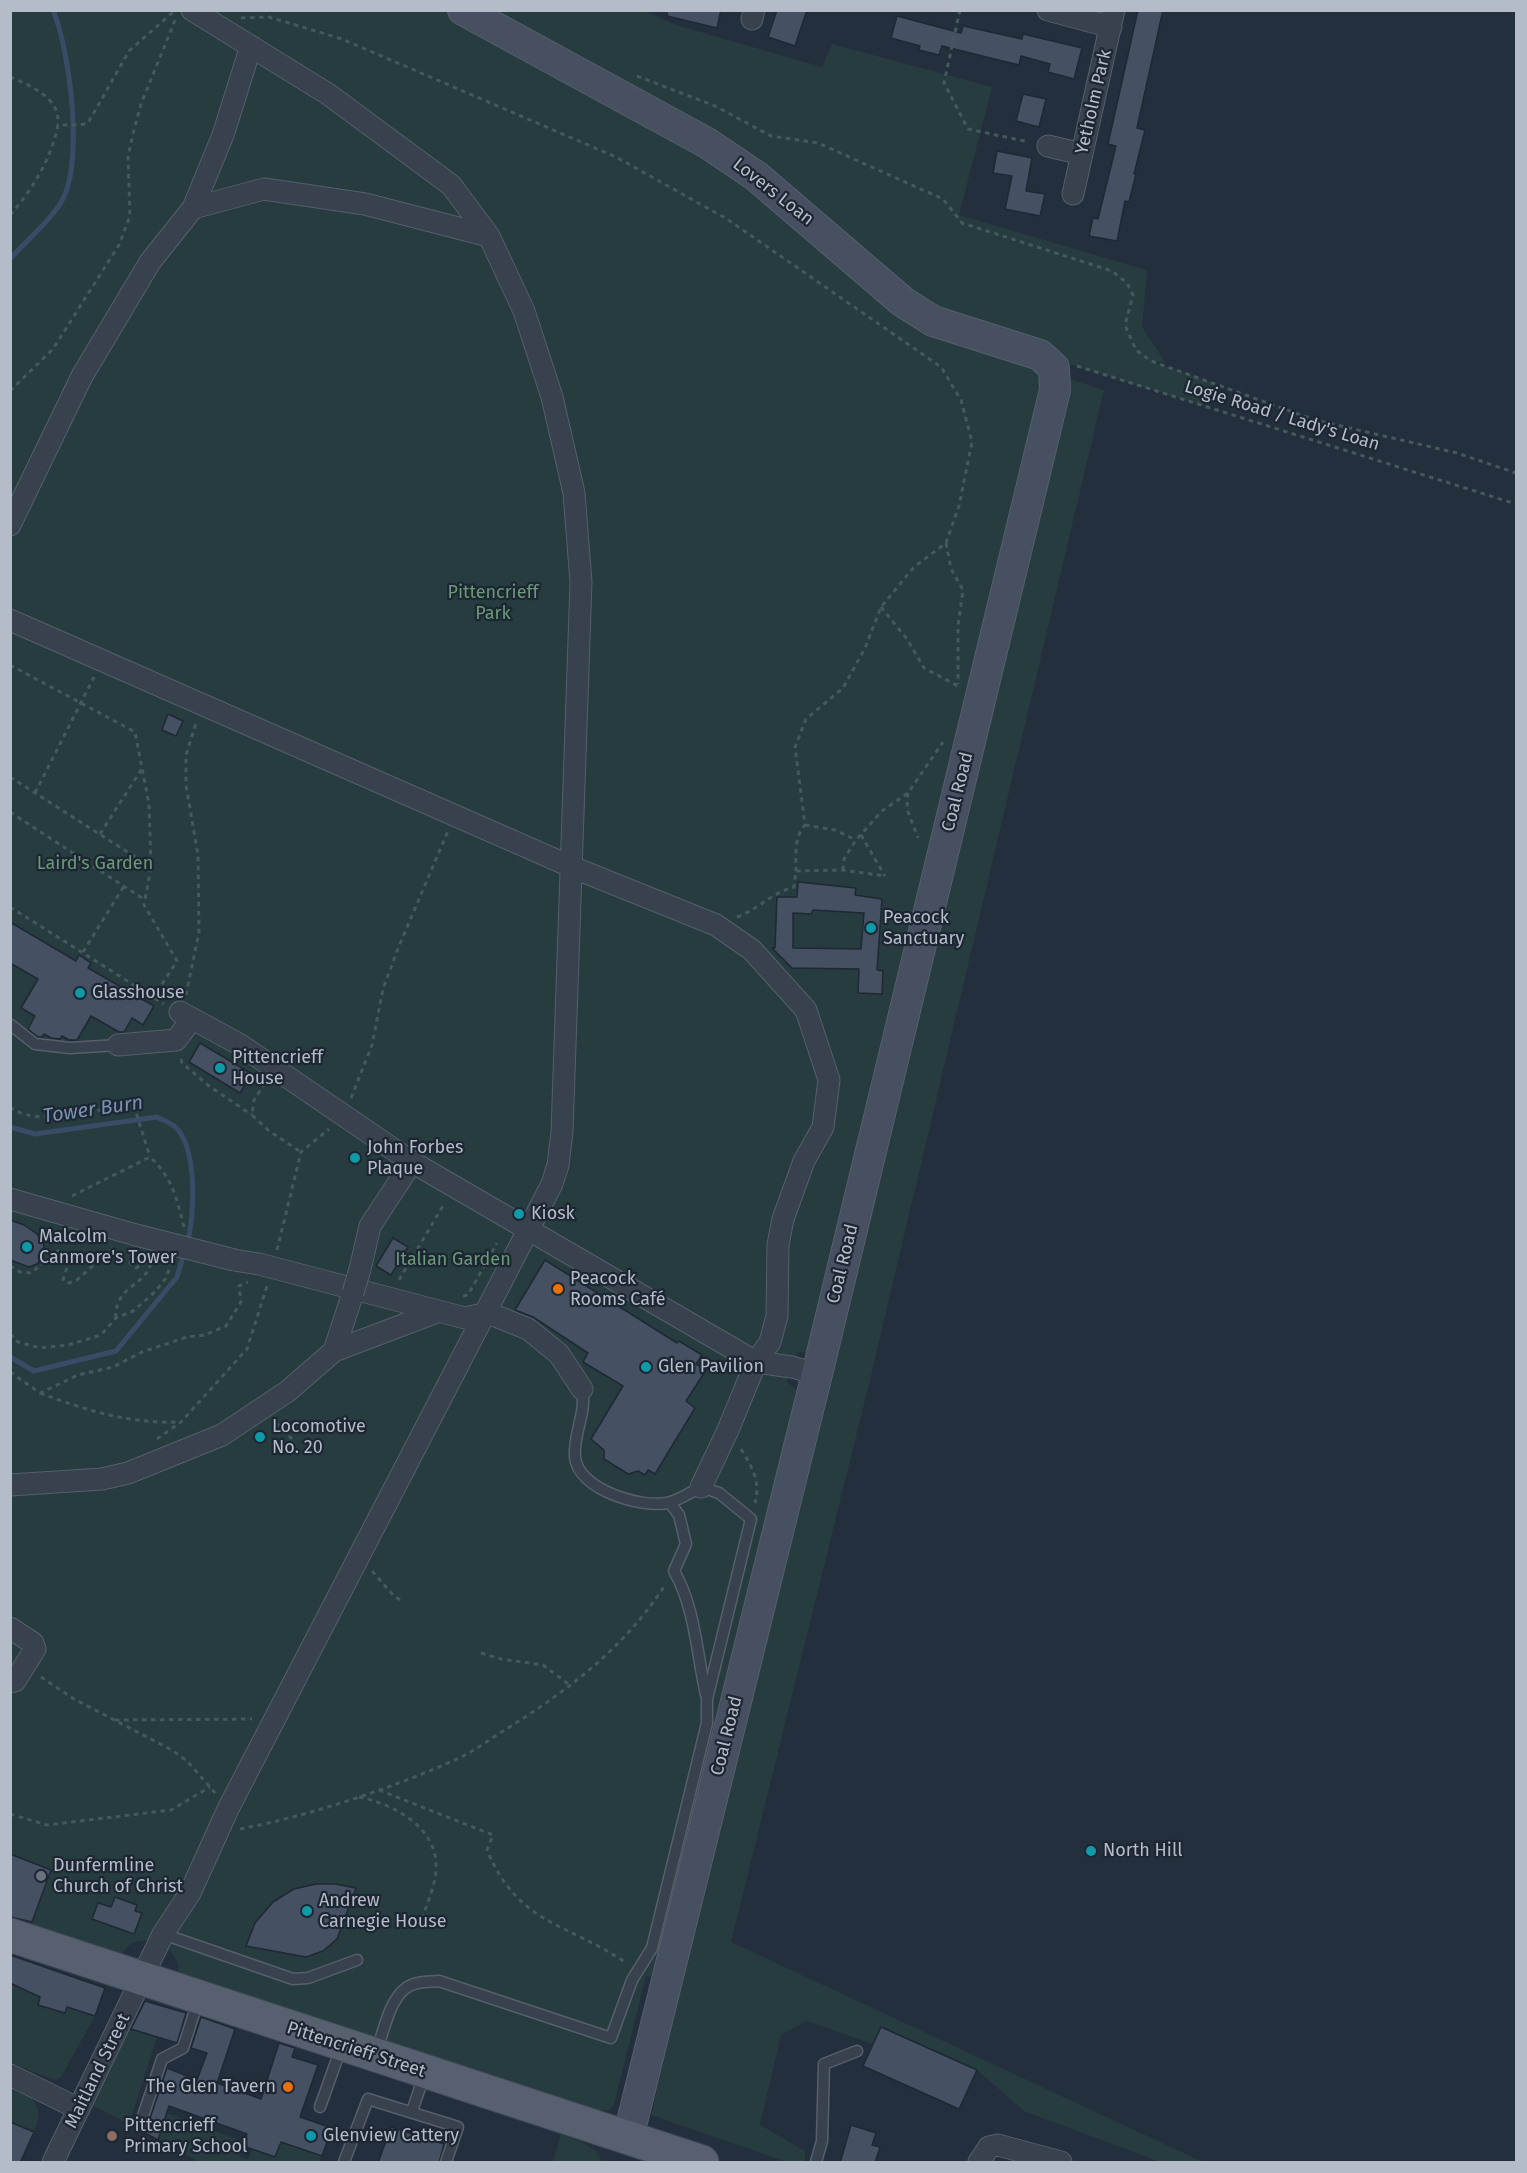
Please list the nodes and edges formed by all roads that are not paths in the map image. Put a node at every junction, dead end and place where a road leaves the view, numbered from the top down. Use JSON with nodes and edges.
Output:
{"nodes":[{"id":1,"x":463,"y":10,"type":"edge"},
{"id":2,"x":1048,"y":10,"type":"edge"},
{"id":3,"x":199,"y":15,"type":"edge"},
{"id":4,"x":1112,"y":19,"type":"edge"},
{"id":5,"x":251,"y":46,"type":"junction"},
{"id":6,"x":1048,"y":146,"type":"road end"},
{"id":7,"x":1082,"y":154,"type":"junction"},
{"id":8,"x":1073,"y":194,"type":"dead end"},
{"id":9,"x":193,"y":208,"type":"junction"},
{"id":10,"x":489,"y":236,"type":"junction"},
{"id":11,"x":1055,"y":390,"type":"joint"},
{"id":12,"x":10,"y":525,"type":"edge"},
{"id":13,"x":10,"y":620,"type":"edge"},
{"id":14,"x":572,"y":867,"type":"junction"},
{"id":15,"x":11,"y":1025,"type":"edge"},
{"id":16,"x":118,"y":1045,"type":"joint"},
{"id":17,"x":412,"y":1162,"type":"junction"},
{"id":18,"x":10,"y":1199,"type":"edge"},
{"id":19,"x":519,"y":1224,"type":"junction"},
{"id":20,"x":437,"y":1312,"type":"junction"},
{"id":21,"x":483,"y":1314,"type":"junction"},
{"id":22,"x":334,"y":1351,"type":"junction"},
{"id":23,"x":756,"y":1362,"type":"junction"},
{"id":24,"x":817,"y":1374,"type":"junction"},
{"id":25,"x":582,"y":1389,"type":"joint"},
{"id":26,"x":10,"y":1485,"type":"edge"},
{"id":27,"x":700,"y":1487,"type":"junction"},
{"id":28,"x":670,"y":1503,"type":"junction"},
{"id":29,"x":10,"y":1628,"type":"edge"},
{"id":30,"x":17,"y":1674,"type":"edge"},
{"id":31,"x":707,"y":1698,"type":"junction"},
{"id":32,"x":163,"y":1934,"type":"junction"},
{"id":33,"x":10,"y":1935,"type":"edge"},
{"id":34,"x":357,"y":1960,"type":"dead end"},
{"id":35,"x":143,"y":1980,"type":"junction"},
{"id":36,"x":199,"y":1998,"type":"junction"},
{"id":37,"x":342,"y":2045,"type":"junction"},
{"id":38,"x":857,"y":2051,"type":"dead end"},
{"id":39,"x":375,"y":2056,"type":"junction"},
{"id":40,"x":425,"y":2073,"type":"junction"},
{"id":41,"x":10,"y":2075,"type":"edge"},
{"id":42,"x":320,"y":2107,"type":"dead end"},
{"id":43,"x":79,"y":2109,"type":"junction"},
{"id":44,"x":412,"y":2111,"type":"junction"},
{"id":45,"x":140,"y":2125,"type":"dead end"},
{"id":46,"x":625,"y":2150,"type":"edge"},
{"id":47,"x":53,"y":2163,"type":"edge"},
{"id":48,"x":344,"y":2163,"type":"edge"},
{"id":49,"x":446,"y":2163,"type":"edge"},
{"id":50,"x":702,"y":2163,"type":"edge"},
{"id":51,"x":816,"y":2163,"type":"edge"},
{"id":52,"x":979,"y":2163,"type":"edge"},
{"id":53,"x":1062,"y":2163,"type":"edge"}],
"edges":[{"from":1,"to":11,"type":"street","name":"Lovers Loan"},
{"from":2,"to":4,"type":"street"},
{"from":3,"to":5,"type":"street","name":"Maitland Street"},
{"from":4,"to":7,"type":"street","name":"Yetholm Park"},
{"from":5,"to":9,"type":"street"},
{"from":5,"to":10,"type":"street","name":"Maitland Street"},
{"from":6,"to":7,"type":"street"},
{"from":7,"to":8,"type":"street","name":"Yetholm Park"},
{"from":9,"to":10,"type":"street"},
{"from":9,"to":12,"type":"street"},
{"from":10,"to":14,"type":"street","name":"Maitland Street"},
{"from":11,"to":24,"type":"street","name":"Coal Road"},
{"from":13,"to":14,"type":"street"},
{"from":14,"to":19,"type":"street","name":"Maitland Street"},
{"from":14,"to":23,"type":"street"},
{"from":15,"to":16,"type":"lane"},
{"from":16,"to":17,"type":"street"},
{"from":17,"to":19,"type":"street"},
{"from":17,"to":22,"type":"street","bridge":true},
{"from":18,"to":20,"type":"street","bridge":true},
{"from":19,"to":21,"type":"street","name":"Maitland Street"},
{"from":19,"to":23,"type":"street"},
{"from":20,"to":21,"type":"street"},
{"from":20,"to":22,"type":"street"},
{"from":21,"to":25,"type":"street"},
{"from":21,"to":32,"type":"street","name":"Maitland Street"},
{"from":22,"to":26,"type":"street"},
{"from":23,"to":24,"type":"street"},
{"from":23,"to":27,"type":"street"},
{"from":24,"to":46,"type":"street","name":"Coal Road"},
{"from":25,"to":28,"type":"lane"},
{"from":27,"to":28,"type":"lane"},
{"from":27,"to":31,"type":"lane"},
{"from":28,"to":31,"type":"lane"},
{"from":29,"to":30,"type":"street"},
{"from":31,"to":39,"type":"lane"},
{"from":32,"to":34,"type":"lane"},
{"from":32,"to":35,"type":"street","name":"Maitland Street"},
{"from":33,"to":35,"type":"main road","name":"Pittencrieff Street"},
{"from":35,"to":36,"type":"main road","name":"Pittencrieff Street"},
{"from":35,"to":43,"type":"street","name":"Maitland Street"},
{"from":36,"to":37,"type":"main road","name":"Pittencrieff Street"},
{"from":36,"to":45,"type":"lane"},
{"from":37,"to":39,"type":"main road","name":"Pittencrieff Street"},
{"from":37,"to":42,"type":"lane"},
{"from":38,"to":51,"type":"lane"},
{"from":39,"to":40,"type":"main road","name":"Pittencrieff Street"},
{"from":40,"to":44,"type":"lane"},
{"from":40,"to":46,"type":"main road","name":"Pittencrieff Street"},
{"from":41,"to":43,"type":"street"},
{"from":43,"to":47,"type":"street","name":"Maitland Street"},
{"from":44,"to":48,"type":"lane"},
{"from":44,"to":49,"type":"lane"},
{"from":46,"to":50,"type":"main road","name":"Pittencrieff Street"},
{"from":52,"to":53,"type":"street"}]}
